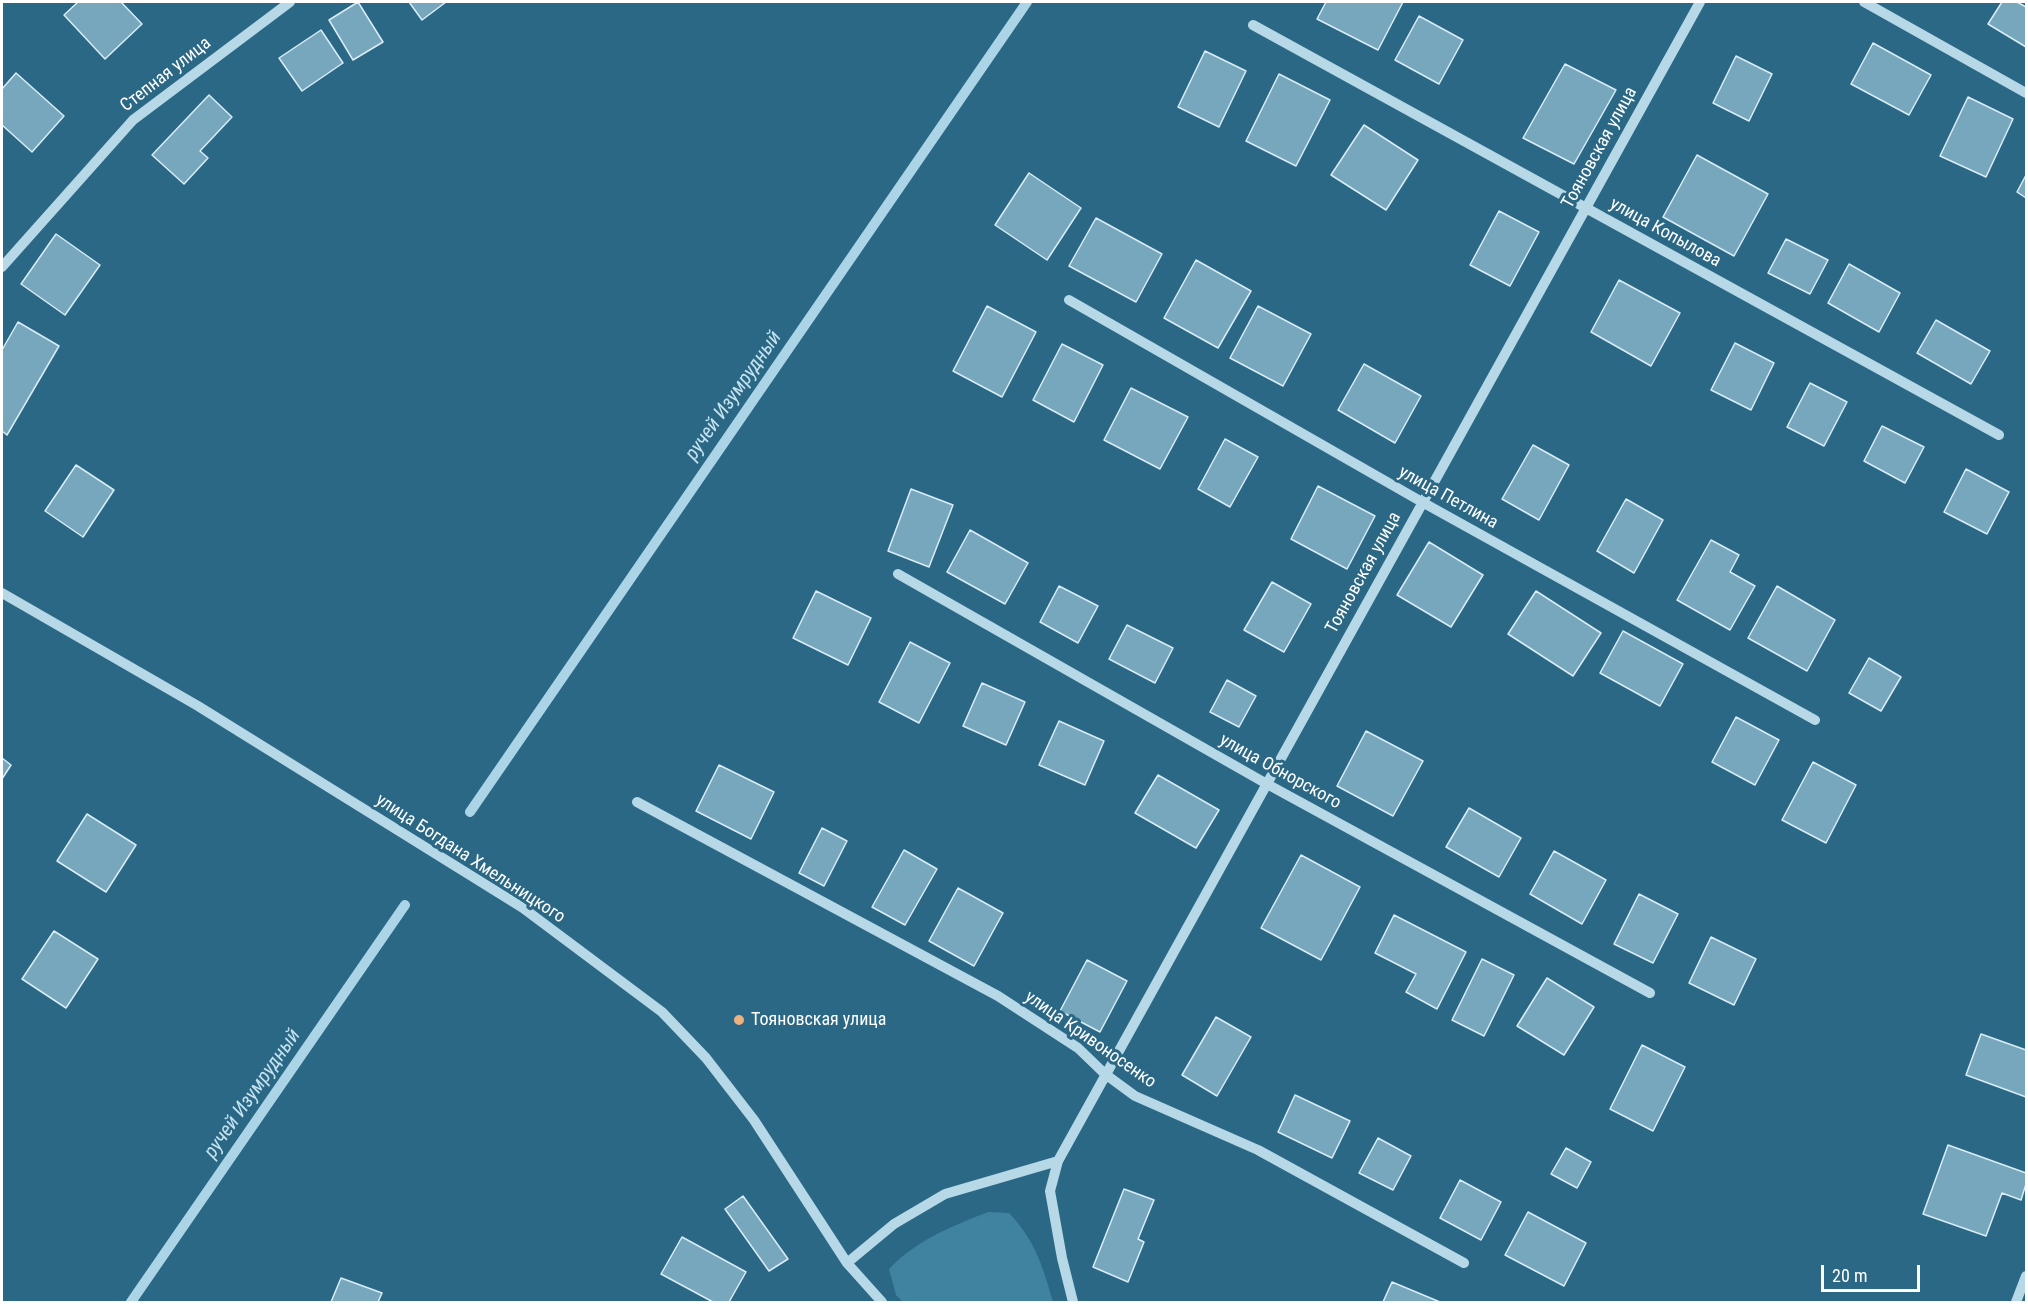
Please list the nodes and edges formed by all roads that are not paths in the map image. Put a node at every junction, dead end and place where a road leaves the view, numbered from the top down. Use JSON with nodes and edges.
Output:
{"nodes":[{"id":1,"x":290,"y":2,"type":"edge"},
{"id":2,"x":1700,"y":2,"type":"edge"},
{"id":3,"x":1864,"y":2,"type":"edge"},
{"id":4,"x":1253,"y":25,"type":"dead end"},
{"id":5,"x":2026,"y":93,"type":"edge"},
{"id":6,"x":1585,"y":208,"type":"junction"},
{"id":7,"x":2,"y":267,"type":"edge"},
{"id":8,"x":1069,"y":300,"type":"dead end"},
{"id":9,"x":1999,"y":435,"type":"dead end"},
{"id":10,"x":1422,"y":502,"type":"junction"},
{"id":11,"x":898,"y":574,"type":"dead end"},
{"id":12,"x":2,"y":593,"type":"edge"},
{"id":13,"x":1815,"y":720,"type":"dead end"},
{"id":14,"x":1267,"y":784,"type":"junction"},
{"id":15,"x":638,"y":802,"type":"dead end"},
{"id":16,"x":1650,"y":993,"type":"dead end"},
{"id":17,"x":1105,"y":1074,"type":"junction"},
{"id":18,"x":1058,"y":1161,"type":"junction"},
{"id":19,"x":847,"y":1263,"type":"junction"},
{"id":20,"x":1464,"y":1263,"type":"dead end"},
{"id":21,"x":2026,"y":1276,"type":"edge"},
{"id":22,"x":882,"y":1302,"type":"edge"},
{"id":23,"x":1073,"y":1302,"type":"edge"},
{"id":24,"x":2016,"y":1302,"type":"edge"}],
"edges":[{"from":1,"to":7,"type":"street","name":"Степная улица"},
{"from":2,"to":6,"type":"street","name":"Тояновская улица"},
{"from":3,"to":5,"type":"street"},
{"from":4,"to":6,"type":"street","name":"улица Копылова"},
{"from":6,"to":9,"type":"street","name":"улица Копылова"},
{"from":6,"to":10,"type":"street","name":"Тояновская улица"},
{"from":8,"to":10,"type":"street","name":"улица Петлина"},
{"from":10,"to":13,"type":"street","name":"улица Петлина"},
{"from":10,"to":14,"type":"street","name":"Тояновская улица"},
{"from":11,"to":14,"type":"street","name":"улица Обнорского"},
{"from":12,"to":19,"type":"street","name":"улица Богдана Хмельницкого"},
{"from":14,"to":16,"type":"street","name":"улица Обнорского"},
{"from":14,"to":17,"type":"street","name":"Тояновская улица"},
{"from":15,"to":17,"type":"street","name":"улица Кривоносенко"},
{"from":17,"to":18,"type":"street","name":"Тояновская улица"},
{"from":17,"to":20,"type":"street","name":"улица Кривоносенко"},
{"from":18,"to":19,"type":"street"},
{"from":18,"to":23,"type":"street","name":"Тояновская улица"},
{"from":19,"to":22,"type":"street","name":"улица Богдана Хмельницкого"},
{"from":21,"to":24,"type":"street"}]}
